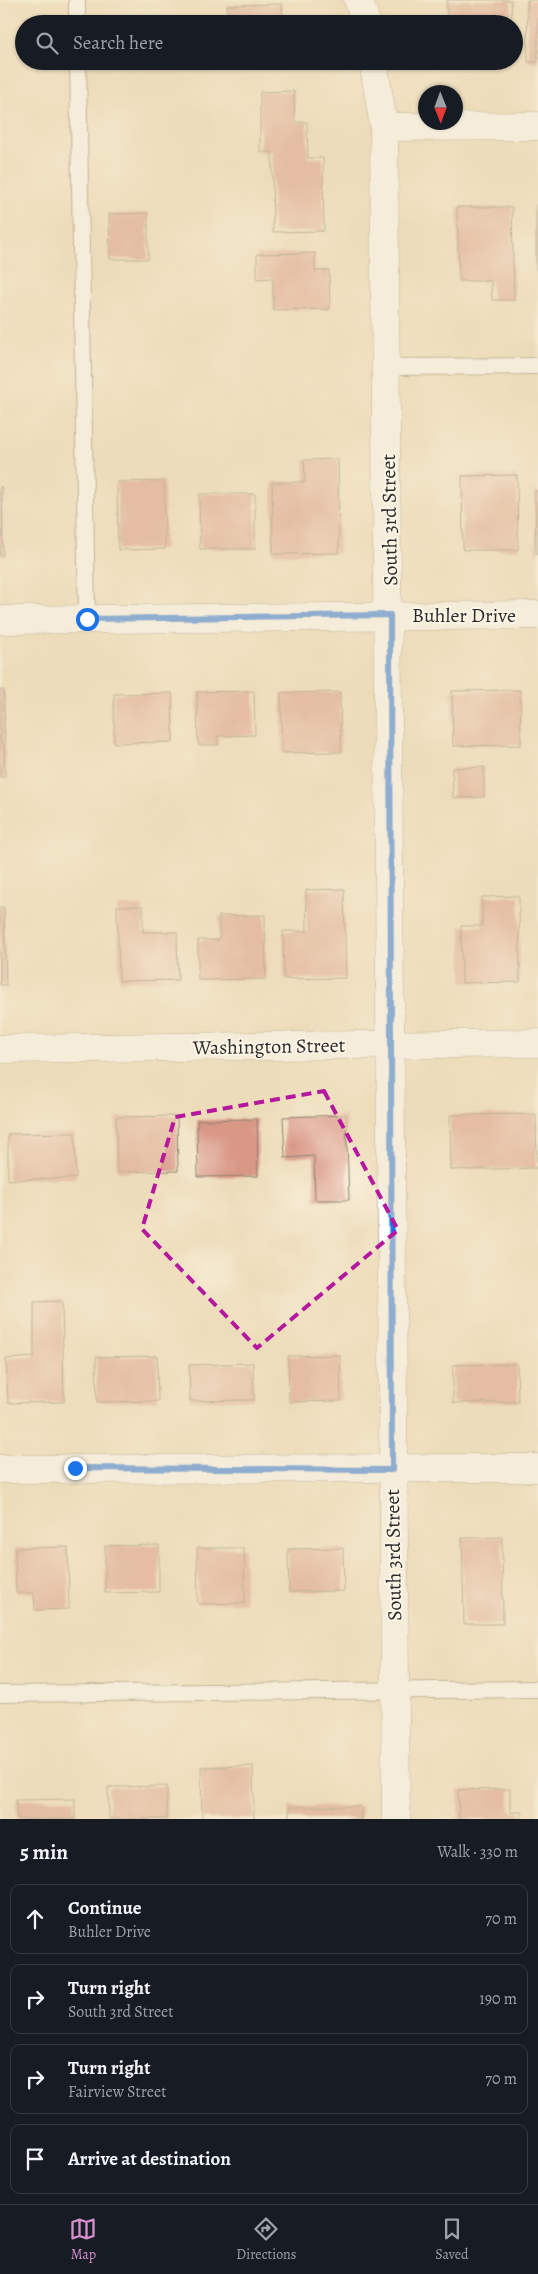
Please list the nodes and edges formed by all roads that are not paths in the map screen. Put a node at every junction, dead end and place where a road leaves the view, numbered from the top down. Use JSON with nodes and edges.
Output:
{"nodes":[{"id":1,"x":77,"y":0,"type":"edge"},
{"id":2,"x":358,"y":0,"type":"edge"},
{"id":3,"x":77,"y":15,"type":"edge"},
{"id":4,"x":364,"y":15,"type":"edge"},
{"id":5,"x":78,"y":70,"type":"edge"},
{"id":6,"x":374,"y":70,"type":"edge"},
{"id":7,"x":538,"y":126,"type":"edge"},
{"id":8,"x":384,"y":127,"type":"junction"},
{"id":9,"x":538,"y":366,"type":"edge"},
{"id":10,"x":387,"y":368,"type":"junction"},
{"id":11,"x":390,"y":615,"type":"junction"},
{"id":12,"x":538,"y":616,"type":"edge"},
{"id":13,"x":87,"y":619,"type":"junction"},
{"id":14,"x":0,"y":620,"type":"edge"},
{"id":15,"x":538,"y":1043,"type":"edge"},
{"id":16,"x":390,"y":1044,"type":"junction"},
{"id":17,"x":0,"y":1050,"type":"edge"},
{"id":18,"x":538,"y":1468,"type":"edge"},
{"id":19,"x":0,"y":1469,"type":"edge"},
{"id":20,"x":392,"y":1470,"type":"junction"},
{"id":21,"x":538,"y":1689,"type":"edge"},
{"id":22,"x":394,"y":1691,"type":"junction"},
{"id":23,"x":0,"y":1694,"type":"edge"},
{"id":24,"x":396,"y":1819,"type":"edge"}],
"edges":[{"from":1,"to":3,"type":"lane"},
{"from":2,"to":4,"type":"street"},
{"from":5,"to":13,"type":"lane"},
{"from":6,"to":8,"type":"street","name":"South 3rd Street"},
{"from":7,"to":8,"type":"street"},
{"from":8,"to":10,"type":"street","name":"South 3rd Street"},
{"from":9,"to":10,"type":"lane"},
{"from":10,"to":11,"type":"street","name":"South 3rd Street"},
{"from":11,"to":12,"type":"street","name":"Buhler Drive"},
{"from":11,"to":13,"type":"street","name":"Buhler Drive"},
{"from":11,"to":16,"type":"street","name":"South 3rd Street"},
{"from":13,"to":14,"type":"street","name":"Buhler Drive"},
{"from":15,"to":16,"type":"street","name":"Washington Street"},
{"from":16,"to":17,"type":"street","name":"Washington Street"},
{"from":16,"to":20,"type":"street","name":"South 3rd Street"},
{"from":18,"to":20,"type":"street"},
{"from":19,"to":20,"type":"street"},
{"from":20,"to":22,"type":"street","name":"South 3rd Street"},
{"from":21,"to":22,"type":"lane"},
{"from":22,"to":23,"type":"lane"},
{"from":22,"to":24,"type":"street","name":"South 3rd Street"}]}
